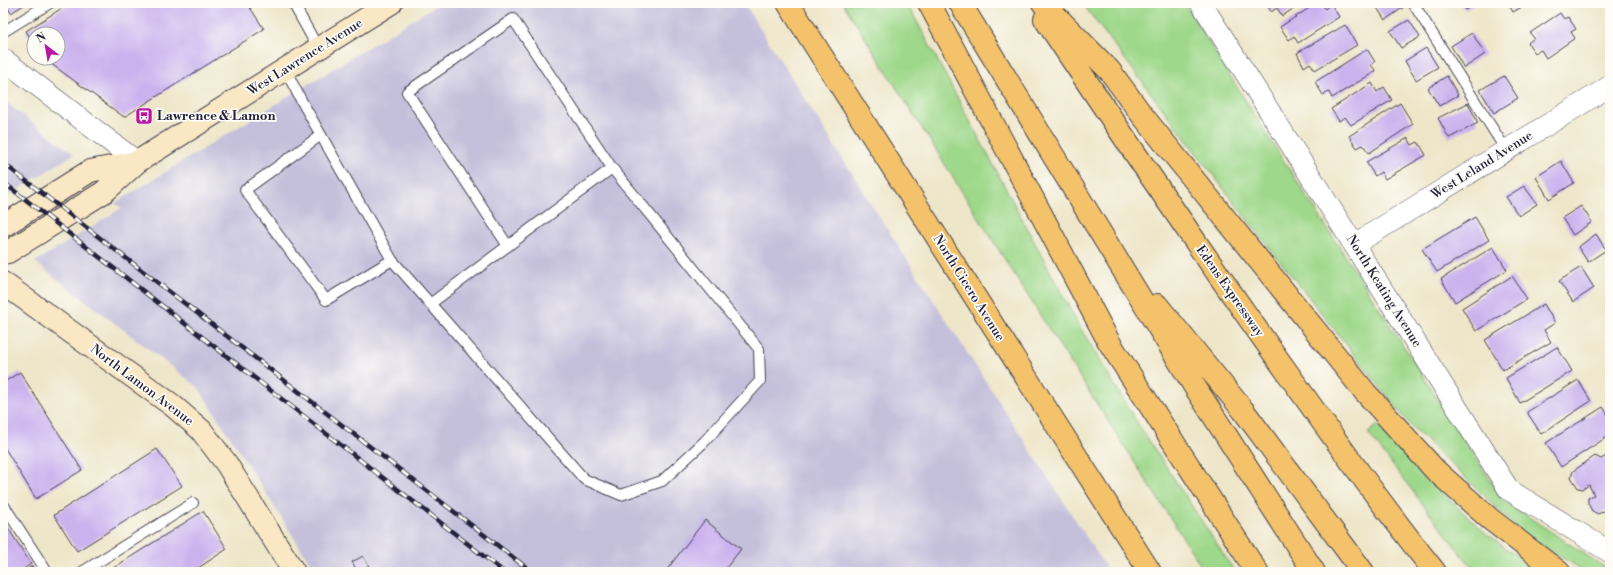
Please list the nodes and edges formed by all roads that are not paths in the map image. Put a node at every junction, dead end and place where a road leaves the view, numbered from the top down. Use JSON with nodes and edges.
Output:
{"nodes":[{"id":1,"x":50,"y":3,"type":"edge"},
{"id":2,"x":293,"y":3,"type":"edge"},
{"id":3,"x":391,"y":3,"type":"edge"},
{"id":4,"x":788,"y":3,"type":"edge"},
{"id":5,"x":930,"y":3,"type":"edge"},
{"id":6,"x":960,"y":3,"type":"edge"},
{"id":7,"x":1034,"y":3,"type":"edge"},
{"id":8,"x":1043,"y":3,"type":"edge"},
{"id":9,"x":1201,"y":3,"type":"edge"},
{"id":10,"x":1413,"y":3,"type":"edge"},
{"id":11,"x":3,"y":32,"type":"edge"},
{"id":12,"x":318,"y":48,"type":"junction"},
{"id":13,"x":3,"y":59,"type":"edge"},
{"id":14,"x":285,"y":69,"type":"junction"},
{"id":15,"x":1610,"y":86,"type":"edge"},
{"id":16,"x":321,"y":135,"type":"junction"},
{"id":17,"x":1506,"y":150,"type":"junction"},
{"id":18,"x":137,"y":162,"type":"junction"},
{"id":19,"x":612,"y":168,"type":"junction"},
{"id":20,"x":3,"y":226,"type":"edge"},
{"id":21,"x":1103,"y":238,"type":"junction"},
{"id":22,"x":1355,"y":244,"type":"junction"},
{"id":23,"x":508,"y":246,"type":"junction"},
{"id":24,"x":3,"y":253,"type":"edge"},
{"id":25,"x":392,"y":260,"type":"junction"},
{"id":26,"x":3,"y":283,"type":"edge"},
{"id":27,"x":430,"y":304,"type":"junction"},
{"id":28,"x":193,"y":503,"type":"dead end"},
{"id":29,"x":3,"y":504,"type":"edge"},
{"id":30,"x":1386,"y":508,"type":"junction"},
{"id":31,"x":1606,"y":545,"type":"edge"},
{"id":32,"x":47,"y":572,"type":"edge"},
{"id":33,"x":82,"y":572,"type":"edge"},
{"id":34,"x":294,"y":572,"type":"edge"},
{"id":35,"x":1150,"y":572,"type":"edge"},
{"id":36,"x":1257,"y":572,"type":"edge"},
{"id":37,"x":1314,"y":572,"type":"edge"},
{"id":38,"x":1364,"y":572,"type":"edge"},
{"id":39,"x":1418,"y":572,"type":"edge"},
{"id":40,"x":1435,"y":572,"type":"edge"},
{"id":41,"x":1559,"y":572,"type":"edge"}],
"edges":[{"from":1,"to":11,"type":"lane"},
{"from":2,"to":12,"type":"lane"},
{"from":3,"to":12,"type":"main road","name":"West Lawrence Avenue"},
{"from":4,"to":35,"type":"main road","name":"North Cicero Avenue"},
{"from":5,"to":36,"type":"main road"},
{"from":6,"to":21,"type":"main road"},
{"from":7,"to":30,"type":"main road","name":"Edens Expressway"},
{"from":8,"to":41,"type":"main road"},
{"from":9,"to":22,"type":"street","name":"North Keating Avenue"},
{"from":10,"to":17,"type":"lane"},
{"from":12,"to":14,"type":"main road","name":"West Lawrence Avenue"},
{"from":13,"to":18,"type":"street"},
{"from":14,"to":16,"type":"lane"},
{"from":14,"to":18,"type":"main road","name":"West Lawrence Avenue"},
{"from":15,"to":17,"type":"street","name":"West Leland Avenue"},
{"from":16,"to":25,"type":"lane"},
{"from":16,"to":25,"type":"lane"},
{"from":17,"to":22,"type":"street","name":"West Leland Avenue"},
{"from":18,"to":20,"type":"main road","name":"West Lawrence Avenue"},
{"from":18,"to":24,"type":"main road","name":"West Lawrence Avenue"},
{"from":19,"to":23,"type":"lane"},
{"from":19,"to":23,"type":"lane"},
{"from":19,"to":27,"type":"lane"},
{"from":21,"to":37,"type":"main road"},
{"from":21,"to":38,"type":"main road"},
{"from":22,"to":31,"type":"street","name":"North Keating Avenue"},
{"from":23,"to":27,"type":"lane"},
{"from":25,"to":27,"type":"lane"},
{"from":26,"to":34,"type":"main road","name":"North Lamon Avenue"},
{"from":28,"to":33,"type":"lane"},
{"from":29,"to":32,"type":"lane"},
{"from":30,"to":39,"type":"main road"},
{"from":30,"to":40,"type":"main road","name":"Edens Expressway"}]}
